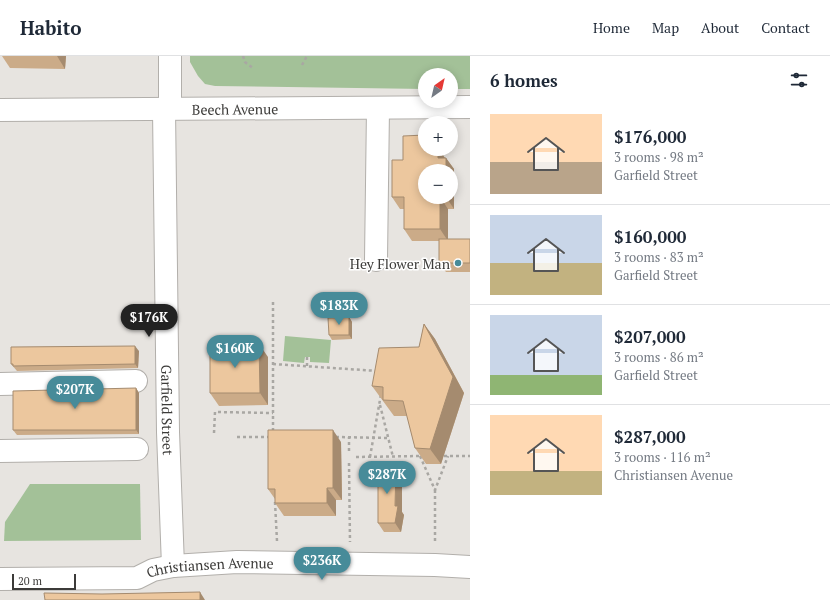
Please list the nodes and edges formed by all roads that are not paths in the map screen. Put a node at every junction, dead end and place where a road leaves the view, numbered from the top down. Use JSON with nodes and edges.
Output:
{"nodes":[{"id":1,"x":170,"y":56,"type":"edge"},
{"id":2,"x":470,"y":107,"type":"edge"},
{"id":3,"x":378,"y":108,"type":"junction"},
{"id":4,"x":167,"y":109,"type":"junction"},
{"id":5,"x":0,"y":110,"type":"edge"},
{"id":6,"x":376,"y":260,"type":"dead end"},
{"id":7,"x":136,"y":381,"type":"dead end"},
{"id":8,"x":0,"y":384,"type":"edge"},
{"id":9,"x":137,"y":449,"type":"dead end"},
{"id":10,"x":0,"y":451,"type":"edge"},
{"id":11,"x":173,"y":566,"type":"junction"},
{"id":12,"x":470,"y":567,"type":"edge"},
{"id":13,"x":0,"y":579,"type":"edge"}],
"edges":[{"from":1,"to":4,"type":"street","name":"Garfield Street"},
{"from":2,"to":3,"type":"street","name":"Beech Avenue"},
{"from":3,"to":4,"type":"street","name":"Beech Avenue"},
{"from":3,"to":6,"type":"street"},
{"from":4,"to":5,"type":"street","name":"Beech Avenue"},
{"from":4,"to":11,"type":"street","name":"Garfield Street"},
{"from":7,"to":8,"type":"street"},
{"from":9,"to":10,"type":"street"},
{"from":11,"to":12,"type":"street","name":"Christiansen Avenue"},
{"from":11,"to":13,"type":"street","name":"Christiansen Avenue"}]}
